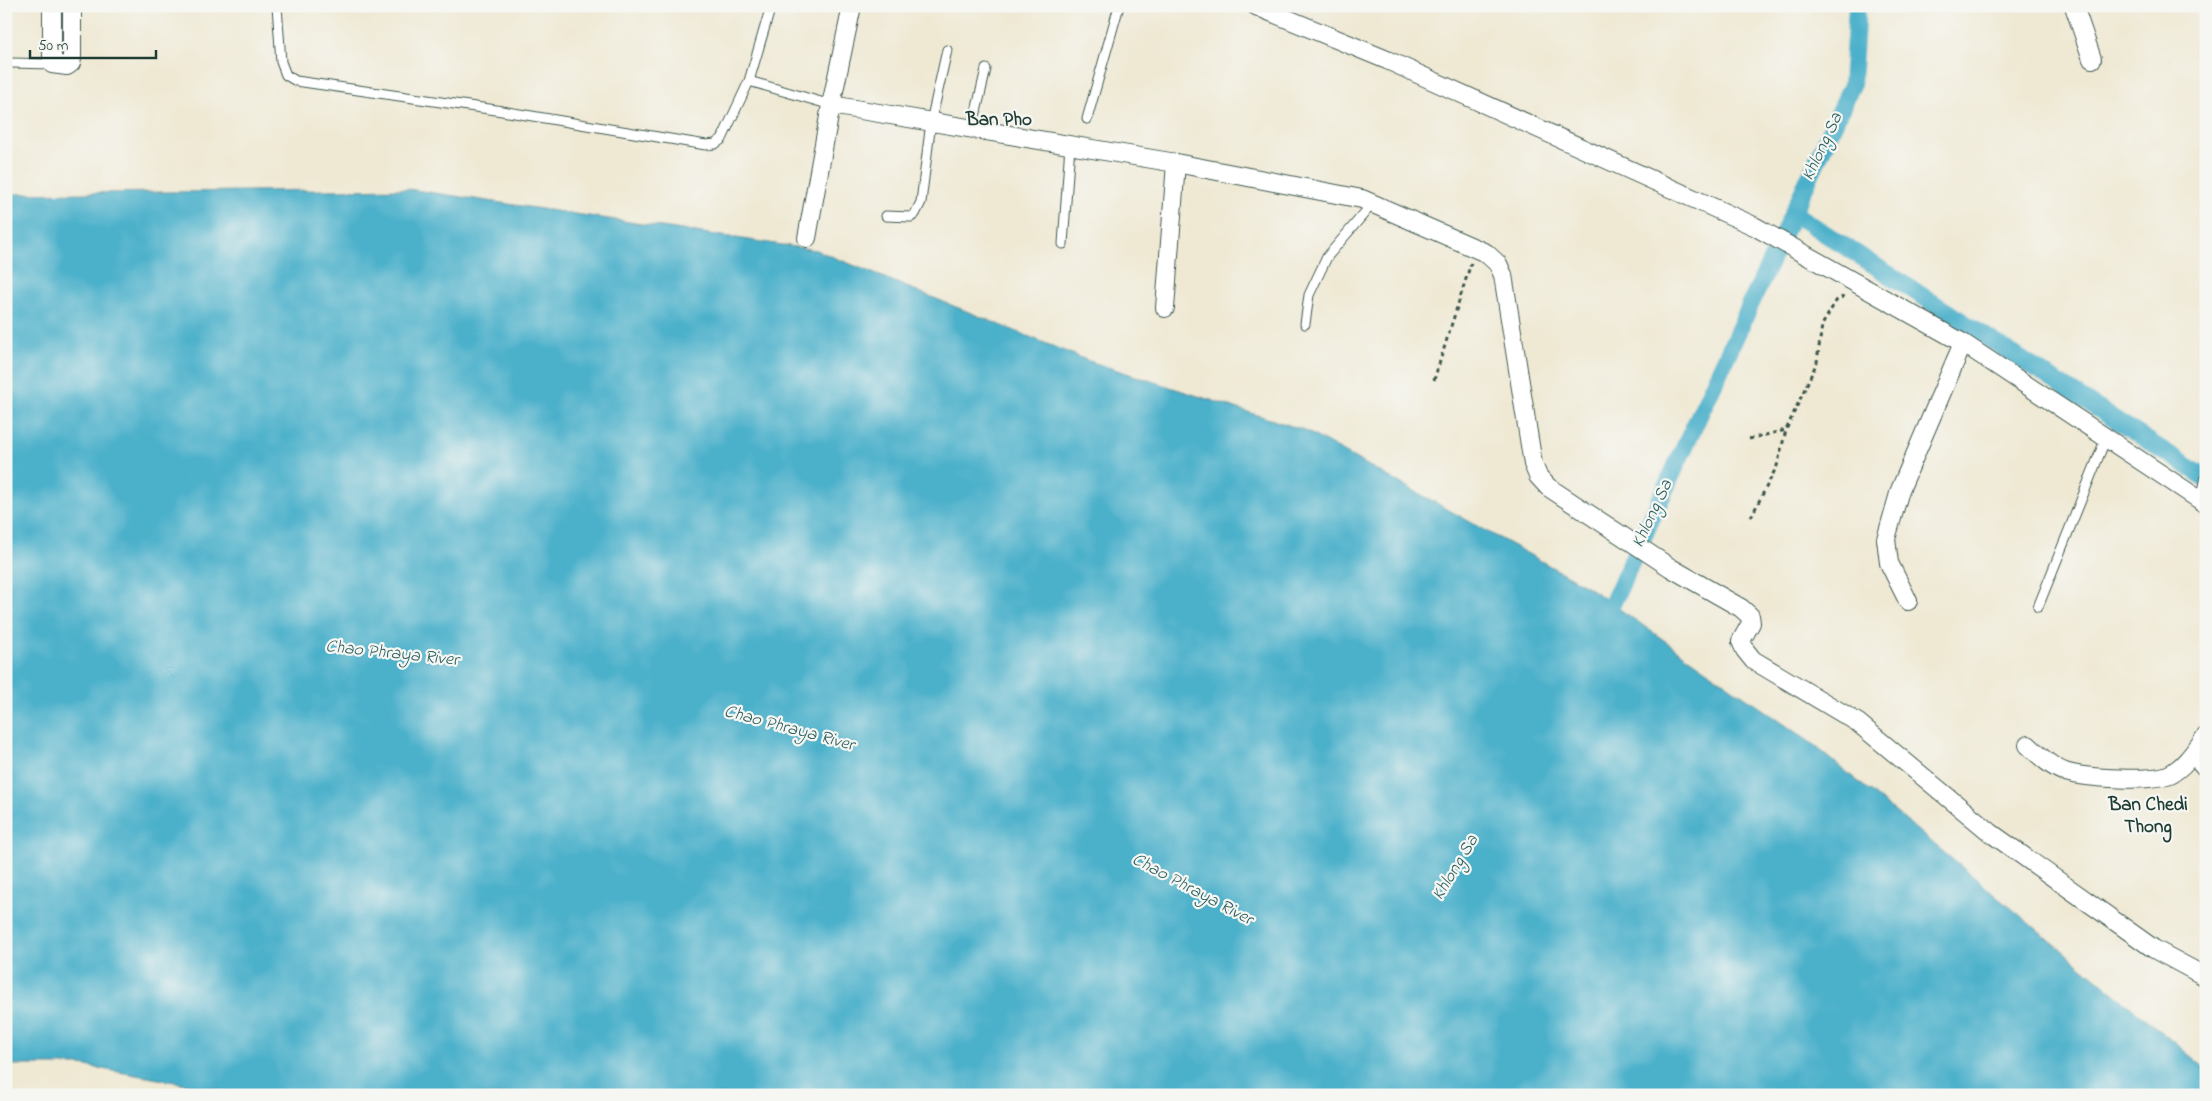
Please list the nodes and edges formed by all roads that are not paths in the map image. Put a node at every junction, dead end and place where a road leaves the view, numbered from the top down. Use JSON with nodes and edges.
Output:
{"nodes":[{"id":1,"x":52,"y":6,"type":"edge"},
{"id":2,"x":72,"y":6,"type":"edge"},
{"id":3,"x":277,"y":6,"type":"edge"},
{"id":4,"x":771,"y":6,"type":"edge"},
{"id":5,"x":852,"y":6,"type":"edge"},
{"id":6,"x":1118,"y":6,"type":"edge"},
{"id":7,"x":1256,"y":6,"type":"edge"},
{"id":8,"x":2074,"y":6,"type":"edge"},
{"id":9,"x":947,"y":50,"type":"dead end"},
{"id":10,"x":2092,"y":59,"type":"dead end"},
{"id":11,"x":12,"y":63,"type":"dead end"},
{"id":12,"x":52,"y":64,"type":"junction"},
{"id":13,"x":986,"y":69,"type":"dead end"},
{"id":14,"x":749,"y":81,"type":"junction"},
{"id":15,"x":831,"y":105,"type":"junction"},
{"id":16,"x":1087,"y":119,"type":"dead end"},
{"id":17,"x":931,"y":122,"type":"junction"},
{"id":18,"x":972,"y":129,"type":"junction"},
{"id":19,"x":1070,"y":145,"type":"junction"},
{"id":20,"x":1176,"y":163,"type":"junction"},
{"id":21,"x":1373,"y":203,"type":"junction"},
{"id":22,"x":886,"y":216,"type":"dead end"},
{"id":23,"x":807,"y":238,"type":"dead end"},
{"id":24,"x":1063,"y":244,"type":"dead end"},
{"id":25,"x":1165,"y":308,"type":"dead end"},
{"id":26,"x":1305,"y":324,"type":"dead end"},
{"id":27,"x":1963,"y":343,"type":"junction"},
{"id":28,"x":2106,"y":438,"type":"junction"},
{"id":29,"x":2206,"y":477,"type":"edge"},
{"id":30,"x":2203,"y":502,"type":"edge"},
{"id":31,"x":1908,"y":601,"type":"dead end"},
{"id":32,"x":2038,"y":606,"type":"dead end"},
{"id":33,"x":2206,"y":736,"type":"edge"},
{"id":34,"x":2028,"y":745,"type":"dead end"},
{"id":35,"x":2190,"y":758,"type":"junction"},
{"id":36,"x":2206,"y":775,"type":"edge"},
{"id":37,"x":2206,"y":977,"type":"edge"}],
"edges":[{"from":1,"to":12,"type":"street"},
{"from":2,"to":12,"type":"street"},
{"from":3,"to":14,"type":"lane"},
{"from":4,"to":14,"type":"lane"},
{"from":5,"to":15,"type":"street"},
{"from":6,"to":16,"type":"lane"},
{"from":7,"to":27,"type":"street"},
{"from":8,"to":10,"type":"street"},
{"from":9,"to":17,"type":"lane"},
{"from":11,"to":12,"type":"lane"},
{"from":13,"to":18,"type":"lane"},
{"from":14,"to":15,"type":"lane"},
{"from":15,"to":17,"type":"street"},
{"from":15,"to":23,"type":"street"},
{"from":17,"to":18,"type":"street"},
{"from":17,"to":22,"type":"lane"},
{"from":18,"to":19,"type":"street"},
{"from":19,"to":20,"type":"street"},
{"from":19,"to":24,"type":"lane"},
{"from":20,"to":21,"type":"street"},
{"from":20,"to":25,"type":"street"},
{"from":21,"to":26,"type":"lane"},
{"from":21,"to":37,"type":"street"},
{"from":27,"to":28,"type":"street"},
{"from":27,"to":31,"type":"street"},
{"from":28,"to":30,"type":"street"},
{"from":28,"to":32,"type":"lane"},
{"from":29,"to":30,"type":"lane"},
{"from":33,"to":35,"type":"street"},
{"from":34,"to":35,"type":"street"},
{"from":35,"to":36,"type":"lane"}]}
